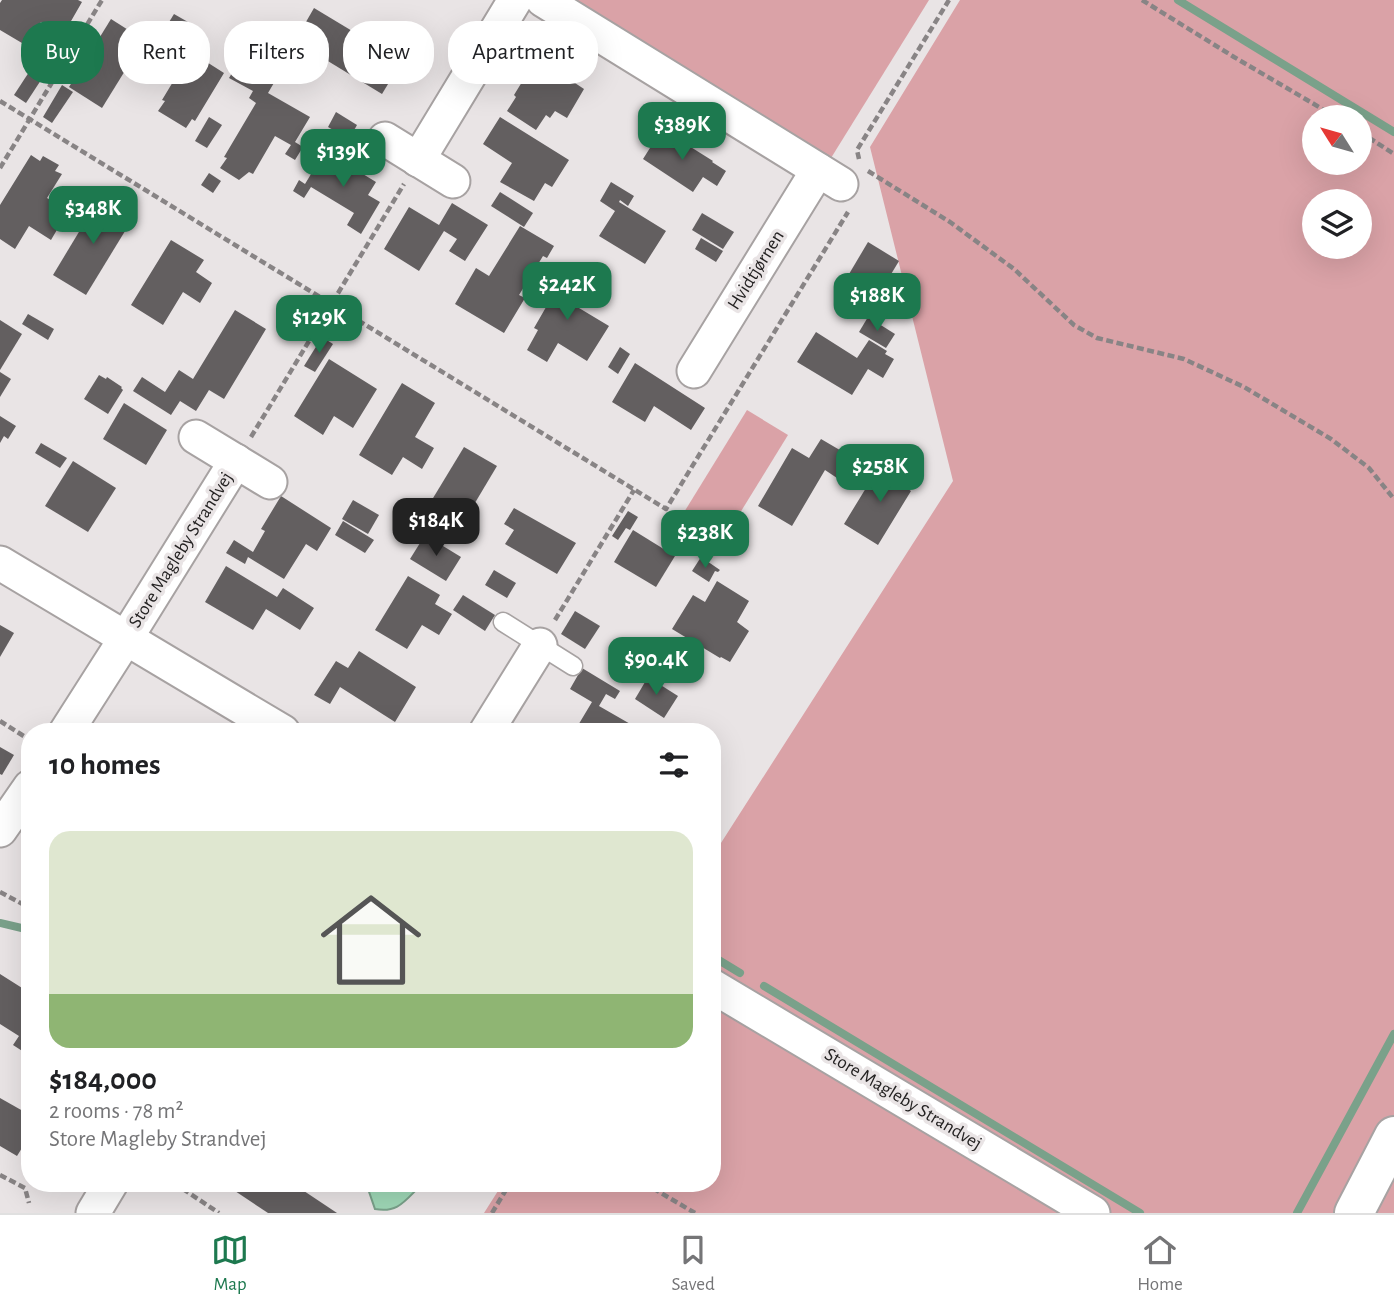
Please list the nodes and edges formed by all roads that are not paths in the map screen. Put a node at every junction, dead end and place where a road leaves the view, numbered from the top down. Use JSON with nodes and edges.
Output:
{"nodes":[{"id":1,"x":515,"y":0,"type":"edge"},
{"id":2,"x":543,"y":0,"type":"edge"},
{"id":3,"x":385,"y":139,"type":"dead end"},
{"id":4,"x":418,"y":160,"type":"junction"},
{"id":5,"x":453,"y":181,"type":"dead end"},
{"id":6,"x":694,"y":371,"type":"dead end"},
{"id":7,"x":196,"y":437,"type":"dead end"},
{"id":8,"x":236,"y":461,"type":"junction"},
{"id":9,"x":270,"y":482,"type":"dead end"},
{"id":10,"x":0,"y":563,"type":"edge"},
{"id":11,"x":503,"y":622,"type":"dead end"},
{"id":12,"x":126,"y":638,"type":"junction"},
{"id":13,"x":540,"y":645,"type":"junction"},
{"id":14,"x":573,"y":666,"type":"dead end"},
{"id":15,"x":72,"y":723,"type":"edge"},
{"id":16,"x":268,"y":723,"type":"edge"},
{"id":17,"x":492,"y":723,"type":"edge"},
{"id":18,"x":21,"y":800,"type":"edge"},
{"id":19,"x":0,"y":830,"type":"edge"},
{"id":20,"x":721,"y":991,"type":"edge"},
{"id":21,"x":1394,"y":1136,"type":"edge"},
{"id":22,"x":106,"y":1192,"type":"edge"},
{"id":23,"x":93,"y":1213,"type":"edge"},
{"id":24,"x":1093,"y":1213,"type":"edge"},
{"id":25,"x":1354,"y":1213,"type":"edge"}],
"edges":[{"from":1,"to":4,"type":"street"},
{"from":2,"to":6,"type":"street","name":"Hvidtjørnen"},
{"from":3,"to":4,"type":"street"},
{"from":4,"to":5,"type":"street"},
{"from":7,"to":8,"type":"street","name":"Store Magleby Strandvej"},
{"from":8,"to":9,"type":"street","name":"Store Magleby Strandvej"},
{"from":8,"to":12,"type":"street","name":"Store Magleby Strandvej"},
{"from":10,"to":12,"type":"street","name":"Store Magleby Strandvej"},
{"from":11,"to":13,"type":"lane"},
{"from":12,"to":15,"type":"street"},
{"from":12,"to":16,"type":"street","name":"Store Magleby Strandvej"},
{"from":13,"to":14,"type":"lane"},
{"from":13,"to":17,"type":"street"},
{"from":18,"to":19,"type":"street"},
{"from":20,"to":24,"type":"street","name":"Store Magleby Strandvej"},
{"from":21,"to":25,"type":"street"},
{"from":22,"to":23,"type":"street"}]}
